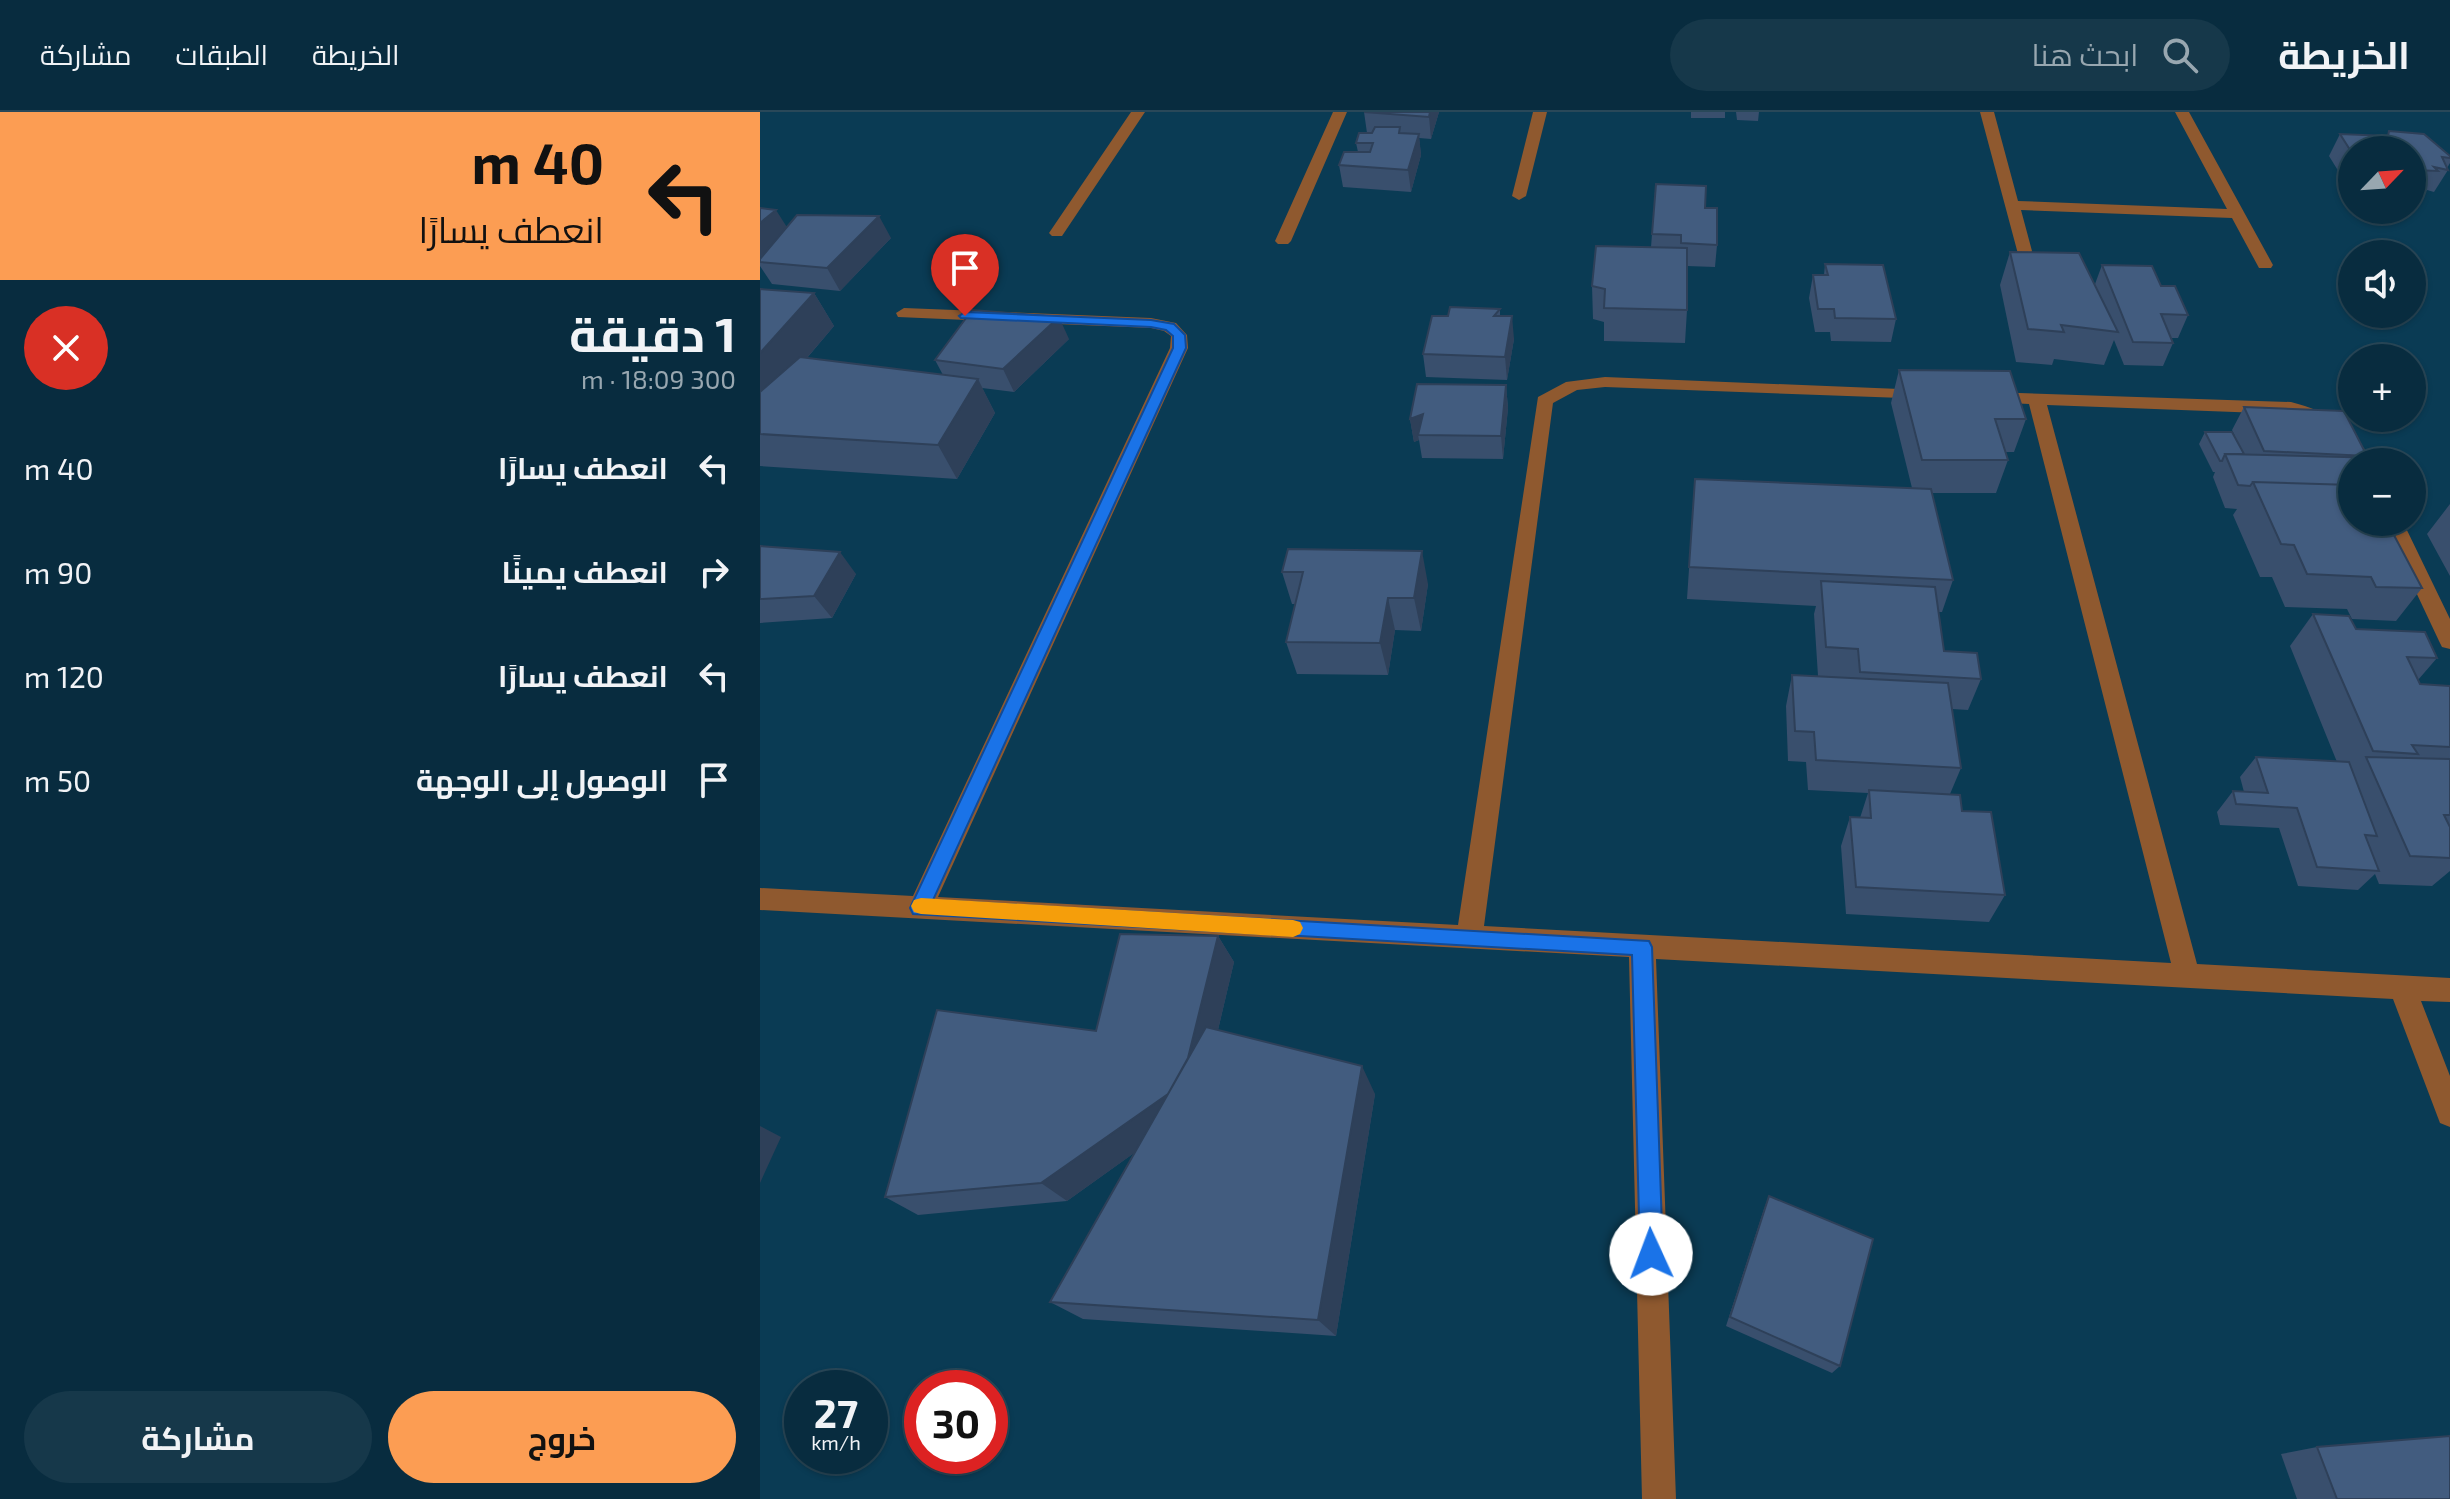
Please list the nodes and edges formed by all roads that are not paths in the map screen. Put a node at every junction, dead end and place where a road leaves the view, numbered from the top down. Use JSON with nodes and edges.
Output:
{"nodes":[{"id":1,"x":1138,"y":112,"type":"edge"},
{"id":2,"x":1340,"y":112,"type":"edge"},
{"id":3,"x":1540,"y":112,"type":"edge"},
{"id":4,"x":1987,"y":112,"type":"edge"},
{"id":5,"x":2182,"y":112,"type":"edge"},
{"id":6,"x":1519,"y":196,"type":"dead end"},
{"id":7,"x":2012,"y":205,"type":"junction"},
{"id":8,"x":2239,"y":214,"type":"junction"},
{"id":9,"x":1057,"y":233,"type":"dead end"},
{"id":10,"x":1283,"y":241,"type":"dead end"},
{"id":11,"x":2024,"y":251,"type":"edge"},
{"id":12,"x":2265,"y":265,"type":"dead end"},
{"id":13,"x":904,"y":313,"type":"dead end"},
{"id":14,"x":1945,"y":396,"type":"edge"},
{"id":15,"x":1976,"y":397,"type":"edge"},
{"id":16,"x":2037,"y":399,"type":"junction"},
{"id":17,"x":2355,"y":448,"type":"edge"},
{"id":18,"x":2400,"y":536,"type":"edge"},
{"id":19,"x":2450,"y":641,"type":"edge"},
{"id":20,"x":760,"y":899,"type":"edge"},
{"id":21,"x":920,"y":908,"type":"junction"},
{"id":22,"x":1469,"y":938,"type":"junction"},
{"id":23,"x":1642,"y":947,"type":"junction"},
{"id":24,"x":2187,"y":975,"type":"junction"},
{"id":25,"x":2402,"y":987,"type":"junction"},
{"id":26,"x":2450,"y":990,"type":"edge"},
{"id":27,"x":2450,"y":1113,"type":"edge"},
{"id":28,"x":1659,"y":1499,"type":"edge"}],
"edges":[{"from":1,"to":9,"type":"street"},
{"from":2,"to":10,"type":"street"},
{"from":3,"to":6,"type":"street"},
{"from":4,"to":7,"type":"street"},
{"from":5,"to":8,"type":"street"},
{"from":7,"to":8,"type":"street"},
{"from":7,"to":11,"type":"street"},
{"from":8,"to":12,"type":"street"},
{"from":13,"to":21,"type":"street"},
{"from":14,"to":22,"type":"street"},
{"from":15,"to":16,"type":"street"},
{"from":16,"to":17,"type":"street"},
{"from":16,"to":24,"type":"street"},
{"from":18,"to":19,"type":"street"},
{"from":20,"to":21,"type":"street"},
{"from":21,"to":22,"type":"street"},
{"from":22,"to":23,"type":"street"},
{"from":23,"to":24,"type":"street"},
{"from":23,"to":28,"type":"street"},
{"from":24,"to":25,"type":"street"},
{"from":25,"to":26,"type":"street"},
{"from":25,"to":27,"type":"street"}]}
